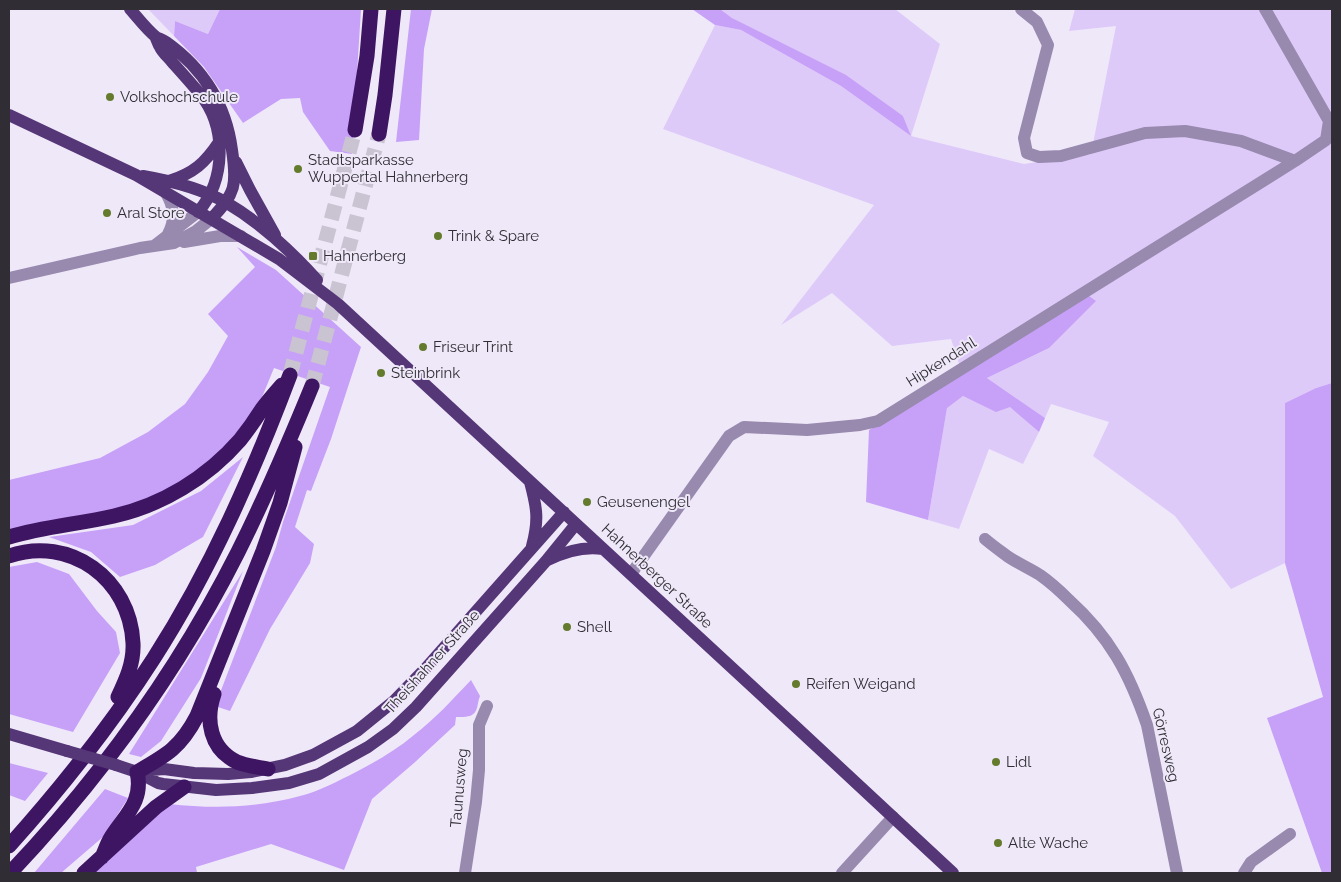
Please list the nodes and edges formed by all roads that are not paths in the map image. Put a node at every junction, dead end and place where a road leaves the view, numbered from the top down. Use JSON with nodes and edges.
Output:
{"nodes":[{"id":1,"x":130,"y":9,"type":"edge"},
{"id":2,"x":371,"y":9,"type":"edge"},
{"id":3,"x":394,"y":9,"type":"edge"},
{"id":4,"x":1021,"y":9,"type":"edge"},
{"id":5,"x":1265,"y":9,"type":"edge"},
{"id":6,"x":155,"y":36,"type":"junction"},
{"id":7,"x":9,"y":115,"type":"edge"},
{"id":8,"x":355,"y":130,"type":"tunnel mouth"},
{"id":9,"x":379,"y":134,"type":"tunnel mouth"},
{"id":10,"x":219,"y":142,"type":"junction"},
{"id":11,"x":233,"y":154,"type":"junction"},
{"id":12,"x":1295,"y":161,"type":"junction"},
{"id":13,"x":167,"y":187,"type":"junction"},
{"id":14,"x":210,"y":195,"type":"junction"},
{"id":15,"x":226,"y":202,"type":"junction"},
{"id":16,"x":192,"y":209,"type":"junction"},
{"id":17,"x":211,"y":219,"type":"junction"},
{"id":18,"x":241,"y":236,"type":"junction"},
{"id":19,"x":171,"y":238,"type":"junction"},
{"id":20,"x":282,"y":245,"type":"junction"},
{"id":21,"x":9,"y":278,"type":"edge"},
{"id":22,"x":338,"y":304,"type":"junction"},
{"id":23,"x":529,"y":480,"type":"junction"},
{"id":24,"x":564,"y":512,"type":"junction"},
{"id":25,"x":576,"y":524,"type":"junction"},
{"id":26,"x":9,"y":537,"type":"edge"},
{"id":27,"x":985,"y":539,"type":"dead end"},
{"id":28,"x":531,"y":548,"type":"junction"},
{"id":29,"x":603,"y":549,"type":"junction"},
{"id":30,"x":9,"y":556,"type":"edge"},
{"id":31,"x":546,"y":561,"type":"junction"},
{"id":32,"x":631,"y":574,"type":"junction"},
{"id":33,"x":490,"y":594,"type":"junction"},
{"id":34,"x":504,"y":606,"type":"junction"},
{"id":35,"x":217,"y":669,"type":"junction"},
{"id":36,"x":488,"y":706,"type":"dead end"},
{"id":37,"x":9,"y":734,"type":"edge"},
{"id":38,"x":96,"y":741,"type":"junction"},
{"id":39,"x":268,"y":769,"type":"junction"},
{"id":40,"x":137,"y":772,"type":"junction"},
{"id":41,"x":184,"y":787,"type":"junction"},
{"id":42,"x":894,"y":817,"type":"junction"},
{"id":43,"x":1290,"y":834,"type":"dead end"},
{"id":44,"x":9,"y":846,"type":"edge"},
{"id":45,"x":102,"y":856,"type":"junction"},
{"id":46,"x":10,"y":873,"type":"edge"},
{"id":47,"x":84,"y":873,"type":"edge"},
{"id":48,"x":465,"y":873,"type":"edge"},
{"id":49,"x":842,"y":873,"type":"edge"},
{"id":50,"x":953,"y":873,"type":"edge"},
{"id":51,"x":1177,"y":873,"type":"edge"},
{"id":52,"x":1244,"y":873,"type":"edge"}],
"edges":[{"from":1,"to":6,"type":"main road"},
{"from":2,"to":8,"type":"highway"},
{"from":3,"to":9,"type":"highway"},
{"from":4,"to":12,"type":"street"},
{"from":5,"to":12,"type":"street","name":"Hipkendahl"},
{"from":6,"to":10,"type":"main road"},
{"from":6,"to":11,"type":"main road"},
{"from":7,"to":13,"type":"main road"},
{"from":10,"to":13,"type":"main road"},
{"from":10,"to":14,"type":"main road"},
{"from":11,"to":15,"type":"main road"},
{"from":11,"to":20,"type":"main road"},
{"from":12,"to":32,"type":"street","name":"Hipkendahl"},
{"from":13,"to":14,"type":"main road","name":"Hahnerberger Straße"},
{"from":13,"to":16,"type":"main road","name":"Hahnerberger Straße"},
{"from":13,"to":19,"type":"street"},
{"from":14,"to":15,"type":"main road","name":"Hahnerberger Straße"},
{"from":14,"to":16,"type":"main road"},
{"from":15,"to":17,"type":"main road"},
{"from":15,"to":20,"type":"main road","name":"Hahnerberger Straße"},
{"from":16,"to":17,"type":"main road","name":"Hahnerberger Straße"},
{"from":16,"to":19,"type":"street"},
{"from":17,"to":18,"type":"main road","name":"Hahnerberger Straße"},
{"from":17,"to":19,"type":"street"},
{"from":18,"to":19,"type":"street"},
{"from":18,"to":22,"type":"main road","name":"Hahnerberger Straße"},
{"from":19,"to":21,"type":"street"},
{"from":20,"to":22,"type":"main road","name":"Hahnerberger Straße"},
{"from":22,"to":23,"type":"main road","name":"Hahnerberger Straße"},
{"from":23,"to":24,"type":"main road","name":"Hahnerberger Straße"},
{"from":23,"to":28,"type":"main road"},
{"from":24,"to":25,"type":"main road","name":"Hahnerberger Straße"},
{"from":24,"to":28,"type":"main road","name":"Theishahner Straße"},
{"from":25,"to":29,"type":"main road","name":"Hahnerberger Straße"},
{"from":25,"to":31,"type":"main road","name":"Theishahner Straße"},
{"from":26,"to":38,"type":"highway"},
{"from":27,"to":51,"type":"street","name":"Görresweg"},
{"from":28,"to":33,"type":"main road","name":"Theishahner Straße"},
{"from":29,"to":31,"type":"main road"},
{"from":29,"to":32,"type":"main road","name":"Hahnerberger Straße"},
{"from":30,"to":38,"type":"highway"},
{"from":31,"to":34,"type":"main road","name":"Theishahner Straße"},
{"from":32,"to":42,"type":"main road","name":"Hahnerberger Straße"},
{"from":33,"to":34,"type":"main road"},
{"from":33,"to":39,"type":"main road","name":"Theishahner Straße"},
{"from":34,"to":41,"type":"main road","name":"Theishahner Straße"},
{"from":35,"to":39,"type":"highway"},
{"from":35,"to":40,"type":"highway"},
{"from":35,"to":46,"type":"highway"},
{"from":36,"to":48,"type":"street","name":"Taunusweg"},
{"from":37,"to":40,"type":"main road","name":"Theishahner Straße","bridge":true},
{"from":38,"to":44,"type":"highway"},
{"from":39,"to":40,"type":"main road","name":"Theishahner Straße"},
{"from":40,"to":41,"type":"main road","name":"Theishahner Straße"},
{"from":40,"to":45,"type":"highway"},
{"from":41,"to":45,"type":"highway"},
{"from":42,"to":49,"type":"street"},
{"from":42,"to":50,"type":"main road","name":"Hahnerberger Straße"},
{"from":43,"to":52,"type":"street"},
{"from":45,"to":47,"type":"highway"}]}
